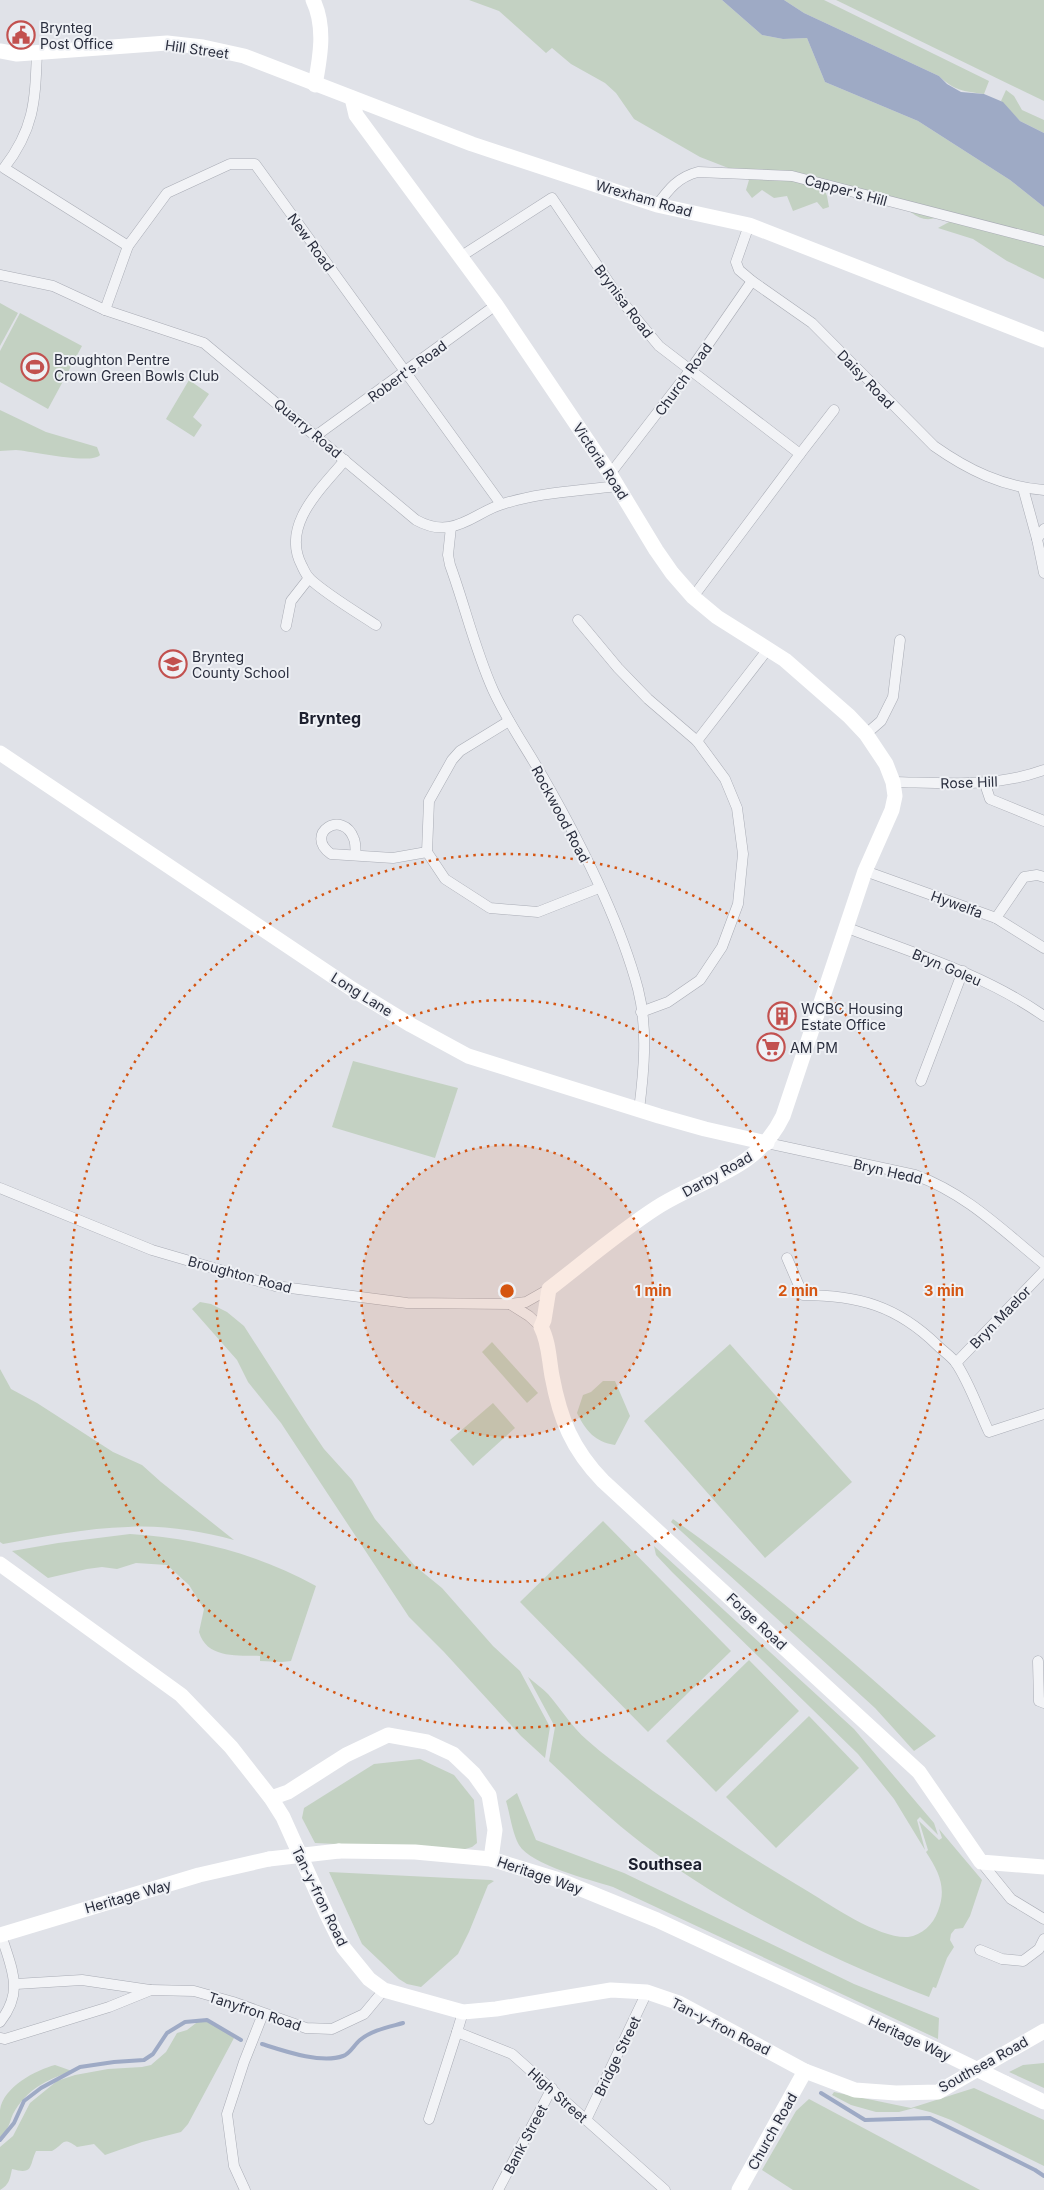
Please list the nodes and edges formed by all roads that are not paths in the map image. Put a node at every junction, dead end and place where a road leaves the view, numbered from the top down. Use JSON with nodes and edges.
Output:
{"nodes":[{"id":1,"x":313,"y":0,"type":"edge"},
{"id":2,"x":0,"y":51,"type":"edge"},
{"id":3,"x":37,"y":52,"type":"junction"},
{"id":4,"x":244,"y":56,"type":"joint"},
{"id":5,"x":315,"y":85,"type":"junction"},
{"id":6,"x":352,"y":98,"type":"junction"},
{"id":7,"x":657,"y":204,"type":"junction"},
{"id":8,"x":749,"y":225,"type":"junction"},
{"id":9,"x":1044,"y":240,"type":"edge"},
{"id":10,"x":128,"y":246,"type":"junction"},
{"id":11,"x":460,"y":257,"type":"junction"},
{"id":12,"x":0,"y":275,"type":"edge"},
{"id":13,"x":752,"y":281,"type":"junction"},
{"id":14,"x":496,"y":305,"type":"junction"},
{"id":15,"x":105,"y":310,"type":"junction"},
{"id":16,"x":1044,"y":340,"type":"edge"},
{"id":17,"x":691,"y":369,"type":"junction"},
{"id":18,"x":406,"y":371,"type":"junction"},
{"id":19,"x":834,"y":410,"type":"dead end"},
{"id":20,"x":317,"y":436,"type":"junction"},
{"id":21,"x":800,"y":454,"type":"junction"},
{"id":22,"x":346,"y":460,"type":"junction"},
{"id":23,"x":614,"y":480,"type":"junction"},
{"id":24,"x":1023,"y":488,"type":"junction"},
{"id":25,"x":1044,"y":490,"type":"edge"},
{"id":26,"x":501,"y":504,"type":"junction"},
{"id":27,"x":451,"y":526,"type":"junction"},
{"id":28,"x":1044,"y":529,"type":"edge"},
{"id":29,"x":1037,"y":539,"type":"junction"},
{"id":30,"x":1044,"y":573,"type":"edge"},
{"id":31,"x":308,"y":578,"type":"junction"},
{"id":32,"x":693,"y":597,"type":"junction"},
{"id":33,"x":578,"y":620,"type":"dead end"},
{"id":34,"x":376,"y":625,"type":"dead end"},
{"id":35,"x":286,"y":626,"type":"dead end"},
{"id":36,"x":900,"y":640,"type":"dead end"},
{"id":37,"x":768,"y":649,"type":"junction"},
{"id":38,"x":509,"y":721,"type":"junction"},
{"id":39,"x":866,"y":734,"type":"junction"},
{"id":40,"x":696,"y":742,"type":"junction"},
{"id":41,"x":0,"y":753,"type":"edge"},
{"id":42,"x":1044,"y":770,"type":"edge"},
{"id":43,"x":893,"y":782,"type":"junction"},
{"id":44,"x":985,"y":784,"type":"junction"},
{"id":45,"x":1044,"y":821,"type":"edge"},
{"id":46,"x":427,"y":852,"type":"junction"},
{"id":47,"x":356,"y":855,"type":"dead end"},
{"id":48,"x":865,"y":871,"type":"junction"},
{"id":49,"x":1044,"y":877,"type":"edge"},
{"id":50,"x":599,"y":888,"type":"junction"},
{"id":51,"x":996,"y":918,"type":"junction"},
{"id":52,"x":845,"y":928,"type":"junction"},
{"id":53,"x":1044,"y":948,"type":"edge"},
{"id":54,"x":963,"y":971,"type":"junction"},
{"id":55,"x":641,"y":1012,"type":"junction"},
{"id":56,"x":1044,"y":1016,"type":"edge"},
{"id":57,"x":921,"y":1081,"type":"dead end"},
{"id":58,"x":639,"y":1110,"type":"junction"},
{"id":59,"x":767,"y":1143,"type":"junction"},
{"id":60,"x":0,"y":1188,"type":"edge"},
{"id":61,"x":788,"y":1258,"type":"dead end"},
{"id":62,"x":1044,"y":1264,"type":"edge"},
{"id":63,"x":1044,"y":1271,"type":"edge"},
{"id":64,"x":549,"y":1289,"type":"junction"},
{"id":65,"x":510,"y":1304,"type":"junction"},
{"id":66,"x":541,"y":1327,"type":"junction"},
{"id":67,"x":956,"y":1363,"type":"junction"},
{"id":68,"x":1044,"y":1414,"type":"edge"},
{"id":69,"x":0,"y":1564,"type":"edge"},
{"id":70,"x":1038,"y":1661,"type":"dead end"},
{"id":71,"x":1044,"y":1703,"type":"edge"},
{"id":72,"x":271,"y":1798,"type":"junction"},
{"id":73,"x":491,"y":1858,"type":"junction"},
{"id":74,"x":981,"y":1862,"type":"junction"},
{"id":75,"x":1044,"y":1867,"type":"edge"},
{"id":76,"x":1044,"y":1919,"type":"edge"},
{"id":77,"x":0,"y":1934,"type":"edge"},
{"id":78,"x":1044,"y":1939,"type":"edge"},
{"id":79,"x":980,"y":1950,"type":"dead end"},
{"id":80,"x":16,"y":1984,"type":"junction"},
{"id":81,"x":150,"y":1990,"type":"junction"},
{"id":82,"x":384,"y":1990,"type":"junction"},
{"id":83,"x":647,"y":1992,"type":"junction"},
{"id":84,"x":463,"y":2012,"type":"junction"},
{"id":85,"x":264,"y":2014,"type":"junction"},
{"id":86,"x":0,"y":2022,"type":"edge"},
{"id":87,"x":1044,"y":2031,"type":"edge"},
{"id":88,"x":457,"y":2032,"type":"junction"},
{"id":89,"x":0,"y":2038,"type":"edge"},
{"id":90,"x":804,"y":2071,"type":"junction"},
{"id":91,"x":552,"y":2088,"type":"junction"},
{"id":92,"x":1044,"y":2102,"type":"edge"},
{"id":93,"x":429,"y":2118,"type":"dead end"},
{"id":94,"x":586,"y":2120,"type":"junction"},
{"id":95,"x":245,"y":2190,"type":"edge"},
{"id":96,"x":498,"y":2190,"type":"edge"},
{"id":97,"x":665,"y":2190,"type":"edge"},
{"id":98,"x":739,"y":2190,"type":"edge"}],
"edges":[{"from":1,"to":5,"type":"street"},
{"from":2,"to":3,"type":"street","name":"Hill Street"},
{"from":3,"to":4,"type":"street","name":"Hill Street"},
{"from":3,"to":10,"type":"street"},
{"from":4,"to":5,"type":"street","name":"Wrexham Road"},
{"from":5,"to":6,"type":"street","name":"Wrexham Road"},
{"from":6,"to":7,"type":"street","name":"Wrexham Road"},
{"from":6,"to":11,"type":"street","name":"Victoria Road"},
{"from":7,"to":8,"type":"street","name":"Wrexham Road"},
{"from":7,"to":9,"type":"street","name":"Capper's Hill"},
{"from":8,"to":13,"type":"street","name":"Daisy Road"},
{"from":8,"to":16,"type":"street","name":"Wrexham Road"},
{"from":10,"to":15,"type":"street","name":"New Road"},
{"from":10,"to":18,"type":"street","name":"New Road"},
{"from":11,"to":14,"type":"street","name":"Victoria Road"},
{"from":11,"to":17,"type":"street","name":"Brynisa Road"},
{"from":12,"to":15,"type":"street","name":"Quarry Road"},
{"from":13,"to":17,"type":"street","name":"Church Road"},
{"from":13,"to":24,"type":"street","name":"Daisy Road"},
{"from":14,"to":18,"type":"street","name":"Robert's Road"},
{"from":14,"to":23,"type":"street","name":"Victoria Road"},
{"from":15,"to":20,"type":"street","name":"Quarry Road"},
{"from":17,"to":21,"type":"street","name":"Brynisa Road"},
{"from":17,"to":23,"type":"street","name":"Church Road"},
{"from":18,"to":20,"type":"street","name":"Robert's Road"},
{"from":18,"to":26,"type":"street","name":"New Road"},
{"from":19,"to":21,"type":"street"},
{"from":20,"to":22,"type":"street","name":"Quarry Road"},
{"from":21,"to":32,"type":"street"},
{"from":22,"to":27,"type":"street","name":"Quarry Road"},
{"from":22,"to":31,"type":"street"},
{"from":23,"to":26,"type":"street","name":"Quarry Road"},
{"from":23,"to":32,"type":"street","name":"Victoria Road"},
{"from":24,"to":25,"type":"street","name":"Daisy Road"},
{"from":24,"to":29,"type":"street"},
{"from":26,"to":27,"type":"street","name":"Quarry Road"},
{"from":27,"to":38,"type":"street","name":"Rockwood Road"},
{"from":28,"to":29,"type":"street"},
{"from":29,"to":30,"type":"street"},
{"from":31,"to":34,"type":"street"},
{"from":31,"to":35,"type":"street"},
{"from":32,"to":37,"type":"street","name":"Victoria Road"},
{"from":33,"to":40,"type":"street"},
{"from":36,"to":39,"type":"street"},
{"from":37,"to":39,"type":"street","name":"Victoria Road"},
{"from":37,"to":40,"type":"street"},
{"from":38,"to":46,"type":"street"},
{"from":38,"to":50,"type":"street","name":"Rockwood Road"},
{"from":39,"to":43,"type":"street","name":"Victoria Road"},
{"from":40,"to":55,"type":"street"},
{"from":41,"to":58,"type":"street","name":"Long Lane"},
{"from":42,"to":44,"type":"street","name":"Rose Hill"},
{"from":43,"to":44,"type":"street","name":"Rose Hill"},
{"from":43,"to":48,"type":"street","name":"Darby Road"},
{"from":44,"to":45,"type":"street"},
{"from":46,"to":47,"type":"street"},
{"from":46,"to":50,"type":"street"},
{"from":48,"to":51,"type":"street","name":"Hywelfa"},
{"from":48,"to":52,"type":"street","name":"Darby Road"},
{"from":49,"to":51,"type":"street"},
{"from":50,"to":55,"type":"street","name":"Rockwood Road"},
{"from":51,"to":53,"type":"street","name":"Hywelfa"},
{"from":52,"to":54,"type":"street","name":"Bryn Goleu"},
{"from":52,"to":59,"type":"street","name":"Darby Road"},
{"from":54,"to":56,"type":"street","name":"Bryn Goleu"},
{"from":54,"to":57,"type":"street"},
{"from":55,"to":58,"type":"street","name":"Rockwood Road"},
{"from":58,"to":59,"type":"street","name":"Long Lane"},
{"from":59,"to":62,"type":"street","name":"Bryn Hedd"},
{"from":59,"to":64,"type":"street","name":"Darby Road"},
{"from":60,"to":65,"type":"street","name":"Broughton Road"},
{"from":61,"to":67,"type":"street"},
{"from":63,"to":67,"type":"street","name":"Bryn Maelor"},
{"from":64,"to":65,"type":"street","name":"Broughton Road"},
{"from":64,"to":66,"type":"street","name":"Forge Road"},
{"from":65,"to":66,"type":"street"},
{"from":66,"to":74,"type":"street","name":"Forge Road"},
{"from":67,"to":68,"type":"street"},
{"from":69,"to":72,"type":"street","name":"Tan-y-fron Road"},
{"from":70,"to":71,"type":"street"},
{"from":72,"to":73,"type":"street"},
{"from":72,"to":82,"type":"street","name":"Tan-y-fron Road"},
{"from":73,"to":77,"type":"street","name":"Heritage Way","bridge":true},
{"from":73,"to":92,"type":"street","name":"Heritage Way","bridge":true},
{"from":74,"to":75,"type":"street"},
{"from":74,"to":76,"type":"street","name":"Forge Road"},
{"from":77,"to":80,"type":"street"},
{"from":78,"to":79,"type":"street"},
{"from":80,"to":81,"type":"street"},
{"from":80,"to":86,"type":"street"},
{"from":81,"to":85,"type":"street","name":"Tanyfron Road"},
{"from":81,"to":89,"type":"street","name":"Tanyfron Road"},
{"from":82,"to":84,"type":"street","name":"Tan-y-fron Road"},
{"from":82,"to":85,"type":"street","name":"Tanyfron Road"},
{"from":83,"to":84,"type":"street","name":"Tan-y-fron Road"},
{"from":83,"to":90,"type":"street","name":"Tan-y-fron Road"},
{"from":83,"to":94,"type":"street","name":"Bridge Street"},
{"from":84,"to":88,"type":"street"},
{"from":85,"to":95,"type":"street"},
{"from":87,"to":90,"type":"street","name":"Southsea Road"},
{"from":88,"to":91,"type":"street","name":"High Street"},
{"from":88,"to":93,"type":"street"},
{"from":90,"to":98,"type":"street","name":"Church Road"},
{"from":91,"to":94,"type":"street","name":"High Street"},
{"from":91,"to":96,"type":"street","name":"Bank Street"},
{"from":94,"to":97,"type":"street","name":"High Street"}]}
